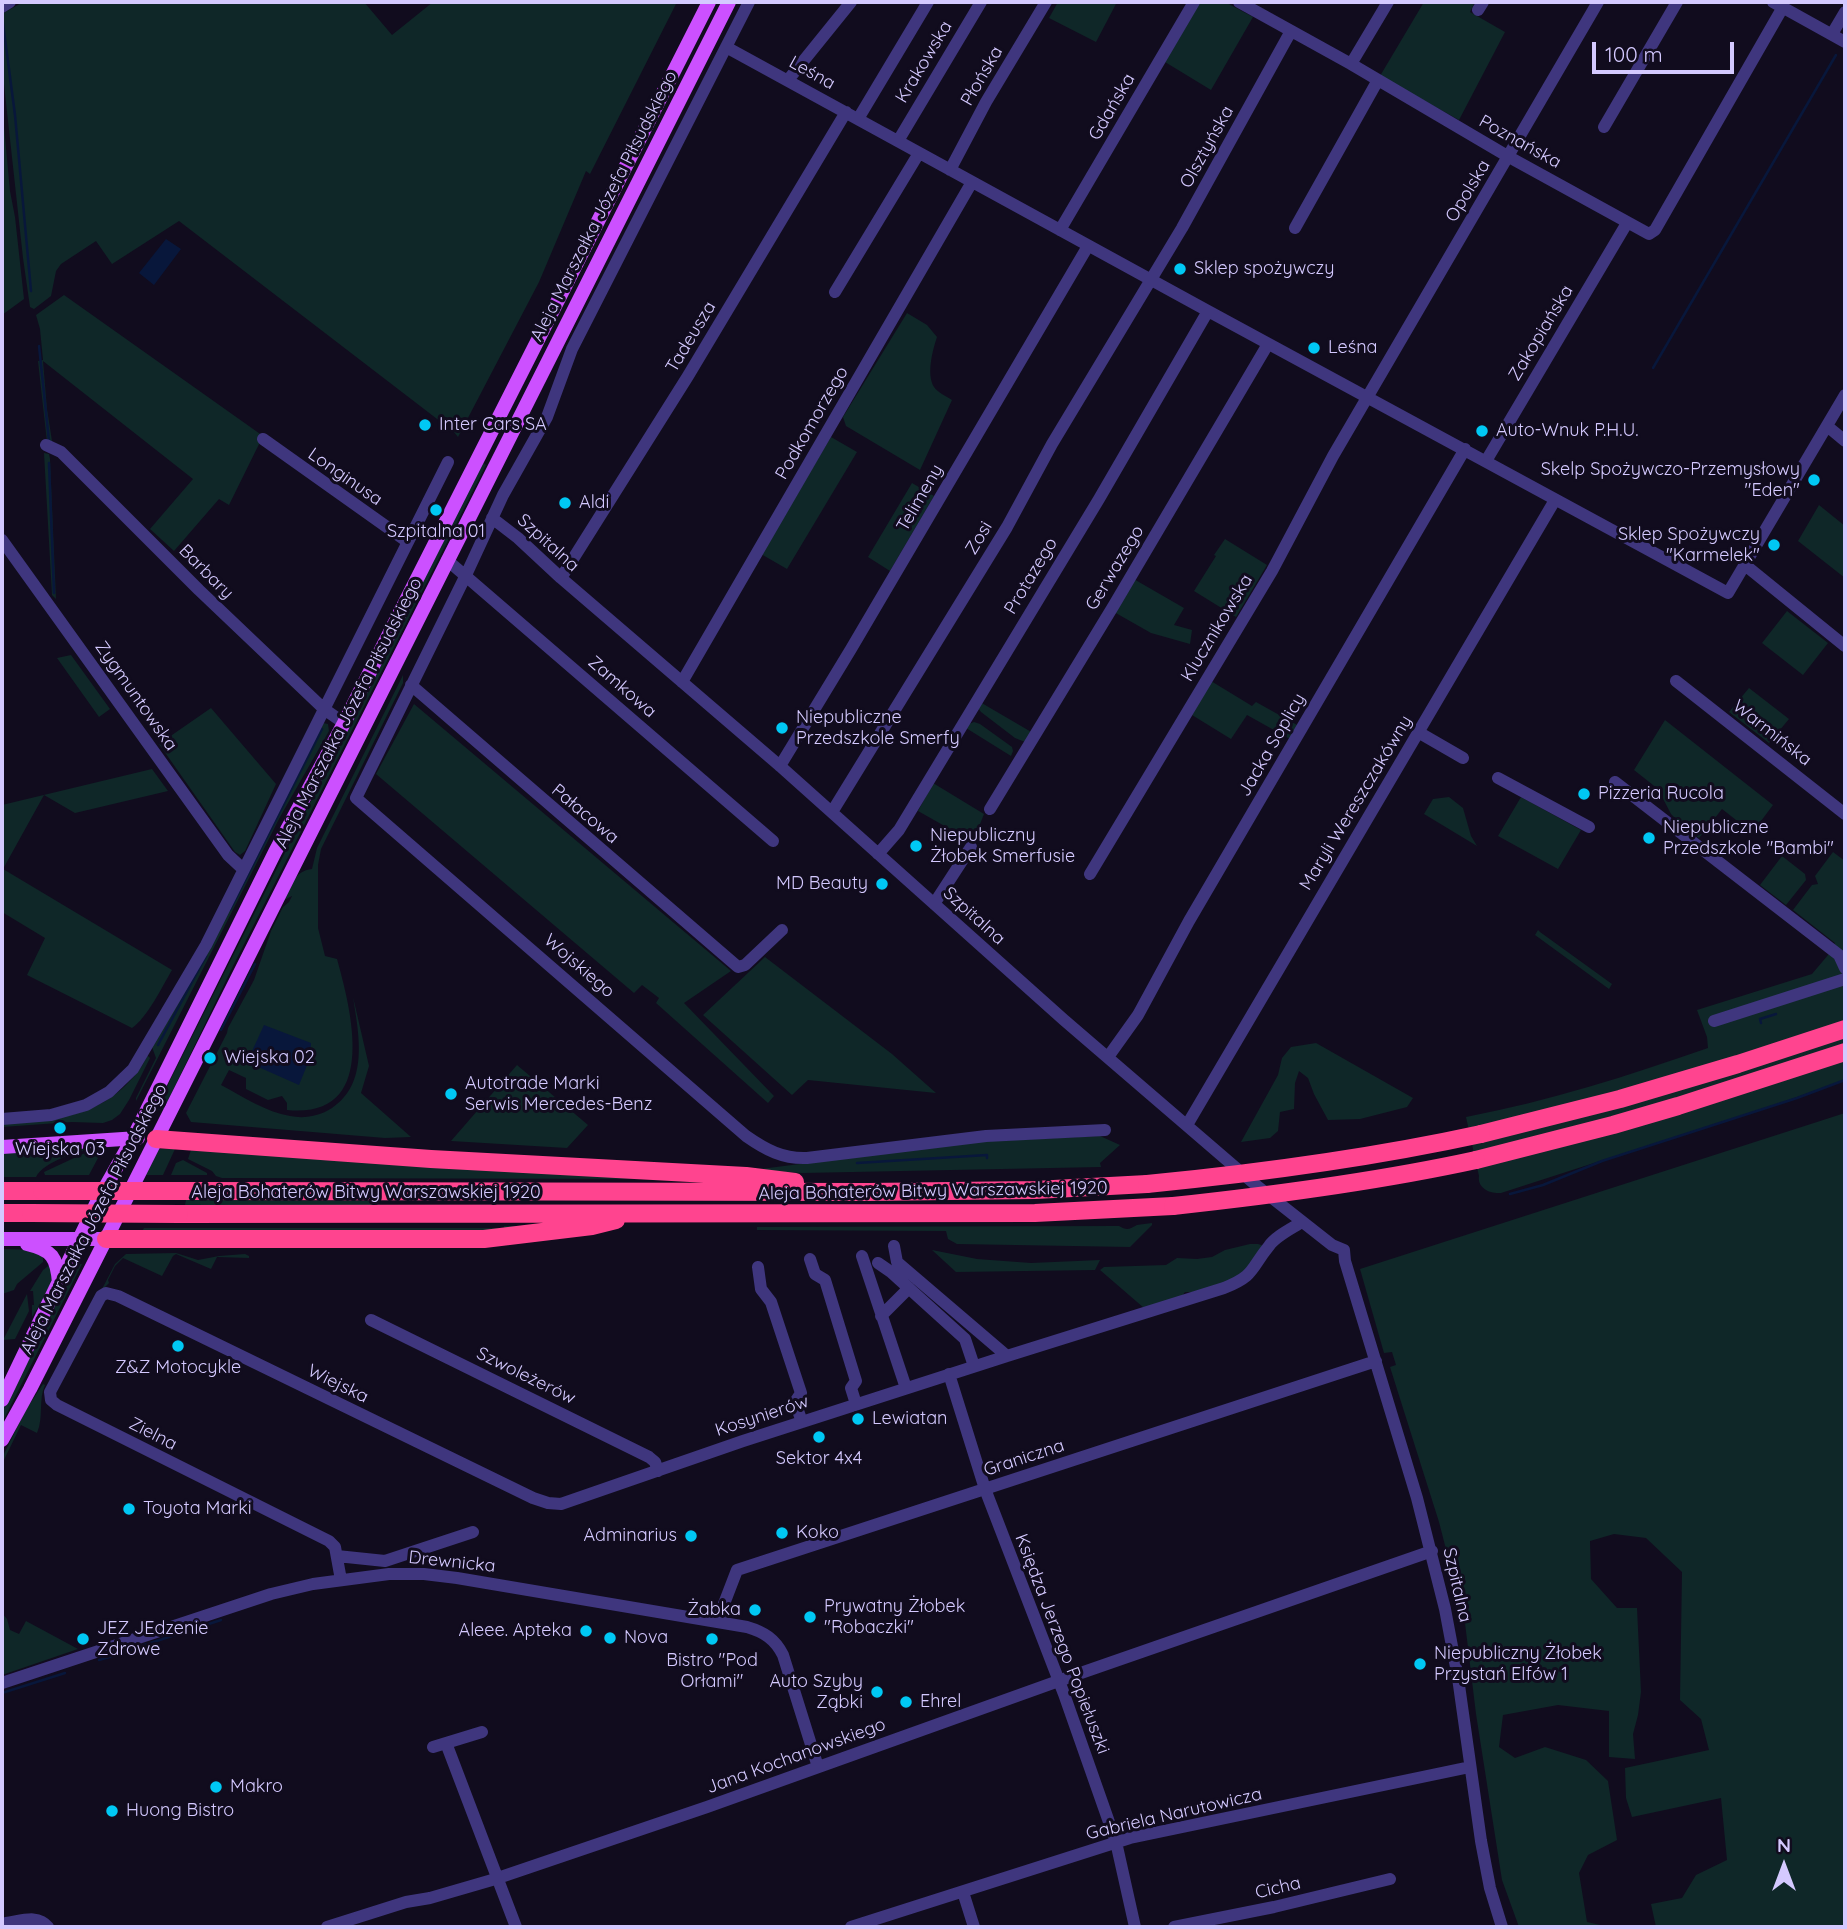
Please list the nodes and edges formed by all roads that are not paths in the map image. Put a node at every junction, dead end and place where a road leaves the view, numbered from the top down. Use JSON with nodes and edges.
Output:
{"nodes":[{"id":1,"x":10,"y":2,"type":"edge"},
{"id":2,"x":709,"y":2,"type":"edge"},
{"id":3,"x":729,"y":2,"type":"edge"},
{"id":4,"x":749,"y":2,"type":"edge"},
{"id":5,"x":850,"y":2,"type":"edge"},
{"id":6,"x":928,"y":2,"type":"edge"},
{"id":7,"x":981,"y":2,"type":"edge"},
{"id":8,"x":1046,"y":2,"type":"edge"},
{"id":9,"x":1194,"y":2,"type":"edge"},
{"id":10,"x":1239,"y":2,"type":"edge"},
{"id":11,"x":1388,"y":2,"type":"edge"},
{"id":12,"x":1598,"y":2,"type":"edge"},
{"id":13,"x":1676,"y":2,"type":"edge"},
{"id":14,"x":1778,"y":4,"type":"edge"},
{"id":15,"x":2,"y":7,"type":"edge"},
{"id":16,"x":1845,"y":12,"type":"edge"},
{"id":17,"x":1291,"y":31,"type":"junction"},
{"id":18,"x":1832,"y":34,"type":"junction"},
{"id":19,"x":1845,"y":41,"type":"edge"},
{"id":20,"x":726,"y":47,"type":"junction"},
{"id":21,"x":1351,"y":64,"type":"junction"},
{"id":22,"x":788,"y":80,"type":"junction"},
{"id":23,"x":1378,"y":80,"type":"junction"},
{"id":24,"x":846,"y":112,"type":"junction"},
{"id":25,"x":858,"y":119,"type":"junction"},
{"id":26,"x":1604,"y":127,"type":"dead end"},
{"id":27,"x":898,"y":141,"type":"junction"},
{"id":28,"x":919,"y":153,"type":"junction"},
{"id":29,"x":1509,"y":156,"type":"junction"},
{"id":30,"x":950,"y":170,"type":"junction"},
{"id":31,"x":972,"y":182,"type":"junction"},
{"id":32,"x":1627,"y":223,"type":"junction"},
{"id":33,"x":1295,"y":228,"type":"dead end"},
{"id":34,"x":1060,"y":230,"type":"junction"},
{"id":35,"x":1088,"y":246,"type":"junction"},
{"id":36,"x":1152,"y":280,"type":"junction"},
{"id":37,"x":835,"y":292,"type":"dead end"},
{"id":38,"x":1208,"y":311,"type":"junction"},
{"id":39,"x":1268,"y":344,"type":"junction"},
{"id":40,"x":1845,"y":395,"type":"edge"},
{"id":41,"x":1367,"y":397,"type":"junction"},
{"id":42,"x":1827,"y":426,"type":"junction"},
{"id":43,"x":263,"y":439,"type":"dead end"},
{"id":44,"x":1845,"y":441,"type":"edge"},
{"id":45,"x":46,"y":445,"type":"dead end"},
{"id":46,"x":1465,"y":449,"type":"junction"},
{"id":47,"x":1486,"y":461,"type":"junction"},
{"id":48,"x":448,"y":462,"type":"dead end"},
{"id":49,"x":1555,"y":500,"type":"junction"},
{"id":50,"x":492,"y":518,"type":"junction"},
{"id":51,"x":2,"y":540,"type":"edge"},
{"id":52,"x":408,"y":542,"type":"junction"},
{"id":53,"x":447,"y":560,"type":"junction"},
{"id":54,"x":1745,"y":565,"type":"junction"},
{"id":55,"x":466,"y":575,"type":"junction"},
{"id":56,"x":561,"y":578,"type":"junction"},
{"id":57,"x":1845,"y":646,"type":"edge"},
{"id":58,"x":1676,"y":681,"type":"dead end"},
{"id":59,"x":682,"y":682,"type":"junction"},
{"id":60,"x":411,"y":685,"type":"junction"},
{"id":61,"x":324,"y":709,"type":"junction"},
{"id":62,"x":344,"y":723,"type":"junction"},
{"id":63,"x":1418,"y":732,"type":"junction"},
{"id":64,"x":1463,"y":758,"type":"dead end"},
{"id":65,"x":780,"y":766,"type":"junction"},
{"id":66,"x":1498,"y":778,"type":"dead end"},
{"id":67,"x":1615,"y":782,"type":"dead end"},
{"id":68,"x":990,"y":809,"type":"dead end"},
{"id":69,"x":832,"y":812,"type":"junction"},
{"id":70,"x":1845,"y":814,"type":"edge"},
{"id":71,"x":1589,"y":827,"type":"dead end"},
{"id":72,"x":773,"y":841,"type":"dead end"},
{"id":73,"x":971,"y":847,"type":"dead end"},
{"id":74,"x":878,"y":854,"type":"junction"},
{"id":75,"x":243,"y":869,"type":"junction"},
{"id":76,"x":1090,"y":874,"type":"dead end"},
{"id":77,"x":934,"y":904,"type":"junction"},
{"id":78,"x":782,"y":930,"type":"dead end"},
{"id":79,"x":1845,"y":968,"type":"edge"},
{"id":80,"x":1845,"y":979,"type":"edge"},
{"id":81,"x":1714,"y":1021,"type":"dead end"},
{"id":82,"x":1845,"y":1029,"type":"edge"},
{"id":83,"x":1845,"y":1052,"type":"edge"},
{"id":84,"x":1108,"y":1057,"type":"junction"},
{"id":85,"x":2,"y":1119,"type":"edge"},
{"id":86,"x":1187,"y":1125,"type":"junction"},
{"id":87,"x":1105,"y":1130,"type":"dead end"},
{"id":88,"x":133,"y":1138,"type":"junction"},
{"id":89,"x":156,"y":1139,"type":"junction"},
{"id":90,"x":2,"y":1147,"type":"edge"},
{"id":91,"x":2,"y":1191,"type":"edge"},
{"id":92,"x":868,"y":1192,"type":"junction"},
{"id":93,"x":2,"y":1213,"type":"edge"},
{"id":94,"x":640,"y":1214,"type":"junction"},
{"id":95,"x":1302,"y":1222,"type":"junction"},
{"id":96,"x":3,"y":1239,"type":"edge"},
{"id":97,"x":79,"y":1239,"type":"junction"},
{"id":98,"x":106,"y":1239,"type":"junction"},
{"id":99,"x":894,"y":1246,"type":"dead end"},
{"id":100,"x":862,"y":1256,"type":"dead end"},
{"id":101,"x":810,"y":1259,"type":"dead end"},
{"id":102,"x":878,"y":1263,"type":"dead end"},
{"id":103,"x":758,"y":1267,"type":"dead end"},
{"id":104,"x":59,"y":1284,"type":"junction"},
{"id":105,"x":909,"y":1288,"type":"junction"},
{"id":106,"x":101,"y":1296,"type":"joint"},
{"id":107,"x":881,"y":1316,"type":"junction"},
{"id":108,"x":371,"y":1320,"type":"dead end"},
{"id":109,"x":1007,"y":1356,"type":"junction"},
{"id":110,"x":972,"y":1360,"type":"junction"},
{"id":111,"x":1376,"y":1361,"type":"junction"},
{"id":112,"x":949,"y":1374,"type":"junction"},
{"id":113,"x":905,"y":1388,"type":"junction"},
{"id":114,"x":2,"y":1400,"type":"edge"},
{"id":115,"x":856,"y":1404,"type":"junction"},
{"id":116,"x":802,"y":1422,"type":"junction"},
{"id":117,"x":2,"y":1440,"type":"edge"},
{"id":118,"x":658,"y":1471,"type":"junction"},
{"id":119,"x":985,"y":1489,"type":"junction"},
{"id":120,"x":561,"y":1504,"type":"joint"},
{"id":121,"x":473,"y":1532,"type":"dead end"},
{"id":122,"x":1432,"y":1552,"type":"junction"},
{"id":123,"x":337,"y":1556,"type":"junction"},
{"id":124,"x":341,"y":1580,"type":"junction"},
{"id":125,"x":717,"y":1622,"type":"junction"},
{"id":126,"x":1059,"y":1681,"type":"junction"},
{"id":127,"x":2,"y":1683,"type":"edge"},
{"id":128,"x":482,"y":1732,"type":"dead end"},
{"id":129,"x":446,"y":1743,"type":"junction"},
{"id":130,"x":433,"y":1747,"type":"dead end"},
{"id":131,"x":818,"y":1766,"type":"junction"},
{"id":132,"x":1470,"y":1767,"type":"junction"},
{"id":133,"x":1116,"y":1842,"type":"junction"},
{"id":134,"x":497,"y":1878,"type":"junction"},
{"id":135,"x":1390,"y":1879,"type":"dead end"},
{"id":136,"x":963,"y":1892,"type":"junction"},
{"id":137,"x":4,"y":1923,"type":"edge"},
{"id":138,"x":24,"y":1927,"type":"edge"},
{"id":139,"x":48,"y":1927,"type":"edge"},
{"id":140,"x":327,"y":1927,"type":"edge"},
{"id":141,"x":516,"y":1927,"type":"edge"},
{"id":142,"x":853,"y":1927,"type":"edge"},
{"id":143,"x":974,"y":1927,"type":"edge"},
{"id":144,"x":1135,"y":1927,"type":"edge"},
{"id":145,"x":1174,"y":1927,"type":"edge"},
{"id":146,"x":1502,"y":1927,"type":"edge"}],
"edges":[{"from":1,"to":15,"type":"street"},
{"from":2,"to":62,"type":"main road","name":"Aleja Marszałka Józefa Piłsudskiego"},
{"from":3,"to":53,"type":"main road","name":"Aleja Marszałka Józefa Piłsudskiego"},
{"from":4,"to":20,"type":"street"},
{"from":5,"to":22,"type":"street"},
{"from":6,"to":25,"type":"street"},
{"from":7,"to":27,"type":"street","name":"Krakowska"},
{"from":8,"to":30,"type":"street","name":"Płońska"},
{"from":9,"to":34,"type":"street","name":"Gdańska"},
{"from":10,"to":17,"type":"street","name":"Poznańska"},
{"from":11,"to":21,"type":"street"},
{"from":12,"to":29,"type":"street","name":"Opolska"},
{"from":13,"to":26,"type":"street"},
{"from":14,"to":18,"type":"street"},
{"from":14,"to":32,"type":"street","name":"Poznańska"},
{"from":16,"to":18,"type":"street"},
{"from":17,"to":21,"type":"street","name":"Poznańska"},
{"from":17,"to":36,"type":"street","name":"Olsztyńska"},
{"from":18,"to":19,"type":"street"},
{"from":20,"to":22,"type":"street","name":"Leśna"},
{"from":20,"to":50,"type":"street"},
{"from":21,"to":23,"type":"street","name":"Poznańska"},
{"from":22,"to":24,"type":"street","name":"Leśna"},
{"from":23,"to":29,"type":"street","name":"Poznańska"},
{"from":23,"to":33,"type":"street"},
{"from":24,"to":25,"type":"street","name":"Leśna"},
{"from":24,"to":56,"type":"street","name":"Tadeusza"},
{"from":25,"to":27,"type":"street","name":"Leśna"},
{"from":27,"to":28,"type":"street","name":"Leśna"},
{"from":28,"to":30,"type":"street","name":"Leśna"},
{"from":28,"to":37,"type":"street"},
{"from":29,"to":32,"type":"street","name":"Poznańska"},
{"from":29,"to":41,"type":"street","name":"Opolska"},
{"from":30,"to":31,"type":"street","name":"Leśna"},
{"from":31,"to":34,"type":"street","name":"Leśna"},
{"from":31,"to":59,"type":"street","name":"Podkomorzego"},
{"from":32,"to":47,"type":"street","name":"Zakopiańska"},
{"from":34,"to":35,"type":"street","name":"Leśna"},
{"from":35,"to":36,"type":"street","name":"Leśna"},
{"from":35,"to":65,"type":"street","name":"Telimeny"},
{"from":36,"to":38,"type":"street","name":"Leśna"},
{"from":36,"to":69,"type":"street","name":"Zosi"},
{"from":38,"to":39,"type":"street","name":"Leśna"},
{"from":38,"to":74,"type":"street","name":"Protazego"},
{"from":39,"to":41,"type":"street","name":"Leśna"},
{"from":39,"to":68,"type":"street","name":"Gerwazego"},
{"from":40,"to":42,"type":"street"},
{"from":41,"to":46,"type":"street","name":"Leśna"},
{"from":41,"to":76,"type":"street","name":"Klucznikowska"},
{"from":42,"to":44,"type":"street"},
{"from":42,"to":54,"type":"street"},
{"from":43,"to":52,"type":"street","name":"Longinusa"},
{"from":45,"to":61,"type":"street","name":"Barbary"},
{"from":46,"to":47,"type":"street","name":"Leśna"},
{"from":46,"to":84,"type":"street","name":"Jacka Soplicy"},
{"from":47,"to":49,"type":"street","name":"Leśna"},
{"from":48,"to":52,"type":"street","name":"Aleja Marszałka Józefa Piłsudskiego"},
{"from":49,"to":54,"type":"street","name":"Leśna"},
{"from":49,"to":63,"type":"street","name":"Maryli Wereszczakówny"},
{"from":50,"to":55,"type":"street"},
{"from":50,"to":56,"type":"street","name":"Szpitalna"},
{"from":51,"to":75,"type":"street","name":"Zygmuntowska"},
{"from":52,"to":61,"type":"street","name":"Aleja Marszałka Józefa Piłsudskiego"},
{"from":53,"to":55,"type":"street","name":"Zamkowa"},
{"from":53,"to":89,"type":"main road","name":"Aleja Marszałka Józefa Piłsudskiego"},
{"from":54,"to":57,"type":"street"},
{"from":55,"to":60,"type":"street"},
{"from":55,"to":72,"type":"street","name":"Zamkowa"},
{"from":56,"to":59,"type":"street","name":"Szpitalna"},
{"from":58,"to":70,"type":"street","name":"Warmińska"},
{"from":59,"to":65,"type":"street","name":"Szpitalna"},
{"from":60,"to":78,"type":"street","name":"Pałacowa"},
{"from":60,"to":87,"type":"street","name":"Wojskiego"},
{"from":61,"to":62,"type":"street","name":"Barbary"},
{"from":61,"to":75,"type":"street","name":"Aleja Marszałka Józefa Piłsudskiego"},
{"from":62,"to":88,"type":"main road","name":"Aleja Marszałka Józefa Piłsudskiego"},
{"from":63,"to":64,"type":"street"},
{"from":63,"to":86,"type":"street","name":"Maryli Wereszczakówny"},
{"from":65,"to":69,"type":"street","name":"Szpitalna"},
{"from":66,"to":71,"type":"street"},
{"from":67,"to":79,"type":"street"},
{"from":69,"to":74,"type":"street","name":"Szpitalna"},
{"from":73,"to":77,"type":"street"},
{"from":74,"to":77,"type":"street","name":"Szpitalna"},
{"from":75,"to":85,"type":"street","name":"Aleja Marszałka Józefa Piłsudskiego"},
{"from":77,"to":84,"type":"street","name":"Szpitalna"},
{"from":80,"to":81,"type":"street"},
{"from":82,"to":92,"type":"highway","name":"Aleja Bohaterów Bitwy Warszawskiej 1920","bridge":true},
{"from":83,"to":94,"type":"highway","name":"Aleja Bohaterów Bitwy Warszawskiej 1920","bridge":true},
{"from":84,"to":86,"type":"street","name":"Szpitalna"},
{"from":86,"to":95,"type":"street","name":"Szpitalna"},
{"from":88,"to":89,"type":"main road"},
{"from":88,"to":90,"type":"main road"},
{"from":88,"to":97,"type":"main road","name":"Aleja Marszałka Józefa Piłsudskiego"},
{"from":89,"to":92,"type":"highway"},
{"from":89,"to":98,"type":"main road","name":"Aleja Marszałka Józefa Piłsudskiego"},
{"from":91,"to":92,"type":"highway","name":"Aleja Bohaterów Bitwy Warszawskiej 1920","bridge":true},
{"from":93,"to":94,"type":"highway","name":"Aleja Bohaterów Bitwy Warszawskiej 1920","bridge":true},
{"from":94,"to":98,"type":"highway"},
{"from":95,"to":109,"type":"street","name":"Kosynierów"},
{"from":95,"to":111,"type":"street","name":"Szpitalna"},
{"from":96,"to":97,"type":"main road"},
{"from":96,"to":104,"type":"main road"},
{"from":97,"to":98,"type":"main road"},
{"from":97,"to":104,"type":"main road","name":"Aleja Marszałka Józefa Piłsudskiego"},
{"from":98,"to":117,"type":"main road","name":"Aleja Marszałka Józefa Piłsudskiego"},
{"from":99,"to":109,"type":"street"},
{"from":100,"to":107,"type":"street"},
{"from":101,"to":115,"type":"street"},
{"from":102,"to":105,"type":"street"},
{"from":103,"to":116,"type":"street"},
{"from":104,"to":114,"type":"main road","name":"Aleja Marszałka Józefa Piłsudskiego"},
{"from":105,"to":107,"type":"street"},
{"from":105,"to":110,"type":"street"},
{"from":106,"to":120,"type":"street","name":"Wiejska"},
{"from":106,"to":123,"type":"street","name":"Zielna"},
{"from":107,"to":113,"type":"street"},
{"from":108,"to":118,"type":"street","name":"Szwoleżerów"},
{"from":109,"to":110,"type":"street","name":"Kosynierów"},
{"from":110,"to":112,"type":"street","name":"Kosynierów"},
{"from":111,"to":119,"type":"street","name":"Graniczna"},
{"from":111,"to":122,"type":"street","name":"Szpitalna"},
{"from":112,"to":113,"type":"street","name":"Kosynierów"},
{"from":112,"to":119,"type":"street","name":"Księdza Jerzego Popiełuszki"},
{"from":113,"to":115,"type":"street","name":"Kosynierów"},
{"from":115,"to":116,"type":"street","name":"Kosynierów"},
{"from":116,"to":118,"type":"street","name":"Kosynierów"},
{"from":118,"to":120,"type":"street","name":"Kosynierów"},
{"from":119,"to":125,"type":"street","name":"Graniczna"},
{"from":119,"to":126,"type":"street","name":"Księdza Jerzego Popiełuszki"},
{"from":121,"to":123,"type":"street"},
{"from":122,"to":126,"type":"street","name":"Jana Kochanowskiego"},
{"from":122,"to":132,"type":"street","name":"Szpitalna"},
{"from":123,"to":124,"type":"street"},
{"from":124,"to":125,"type":"street","name":"Drewnicka"},
{"from":124,"to":127,"type":"street","name":"Drewnicka"},
{"from":125,"to":131,"type":"street","name":"Drewnicka"},
{"from":126,"to":131,"type":"street","name":"Jana Kochanowskiego"},
{"from":126,"to":133,"type":"street","name":"Księdza Jerzego Popiełuszki"},
{"from":128,"to":129,"type":"street"},
{"from":129,"to":130,"type":"street"},
{"from":129,"to":134,"type":"street"},
{"from":131,"to":134,"type":"street","name":"Jana Kochanowskiego"},
{"from":132,"to":133,"type":"street","name":"Gabriela Narutowicza"},
{"from":132,"to":146,"type":"street","name":"Szpitalna"},
{"from":133,"to":136,"type":"street","name":"Gabriela Narutowicza"},
{"from":133,"to":144,"type":"street","name":"Księdza Jerzego Popiełuszki"},
{"from":134,"to":140,"type":"street","name":"Jana Kochanowskiego"},
{"from":134,"to":141,"type":"street"},
{"from":135,"to":145,"type":"street","name":"Cicha"},
{"from":136,"to":142,"type":"street","name":"Gabriela Narutowicza"},
{"from":136,"to":143,"type":"street"},
{"from":137,"to":138,"type":"street"},
{"from":137,"to":139,"type":"street"}]}
